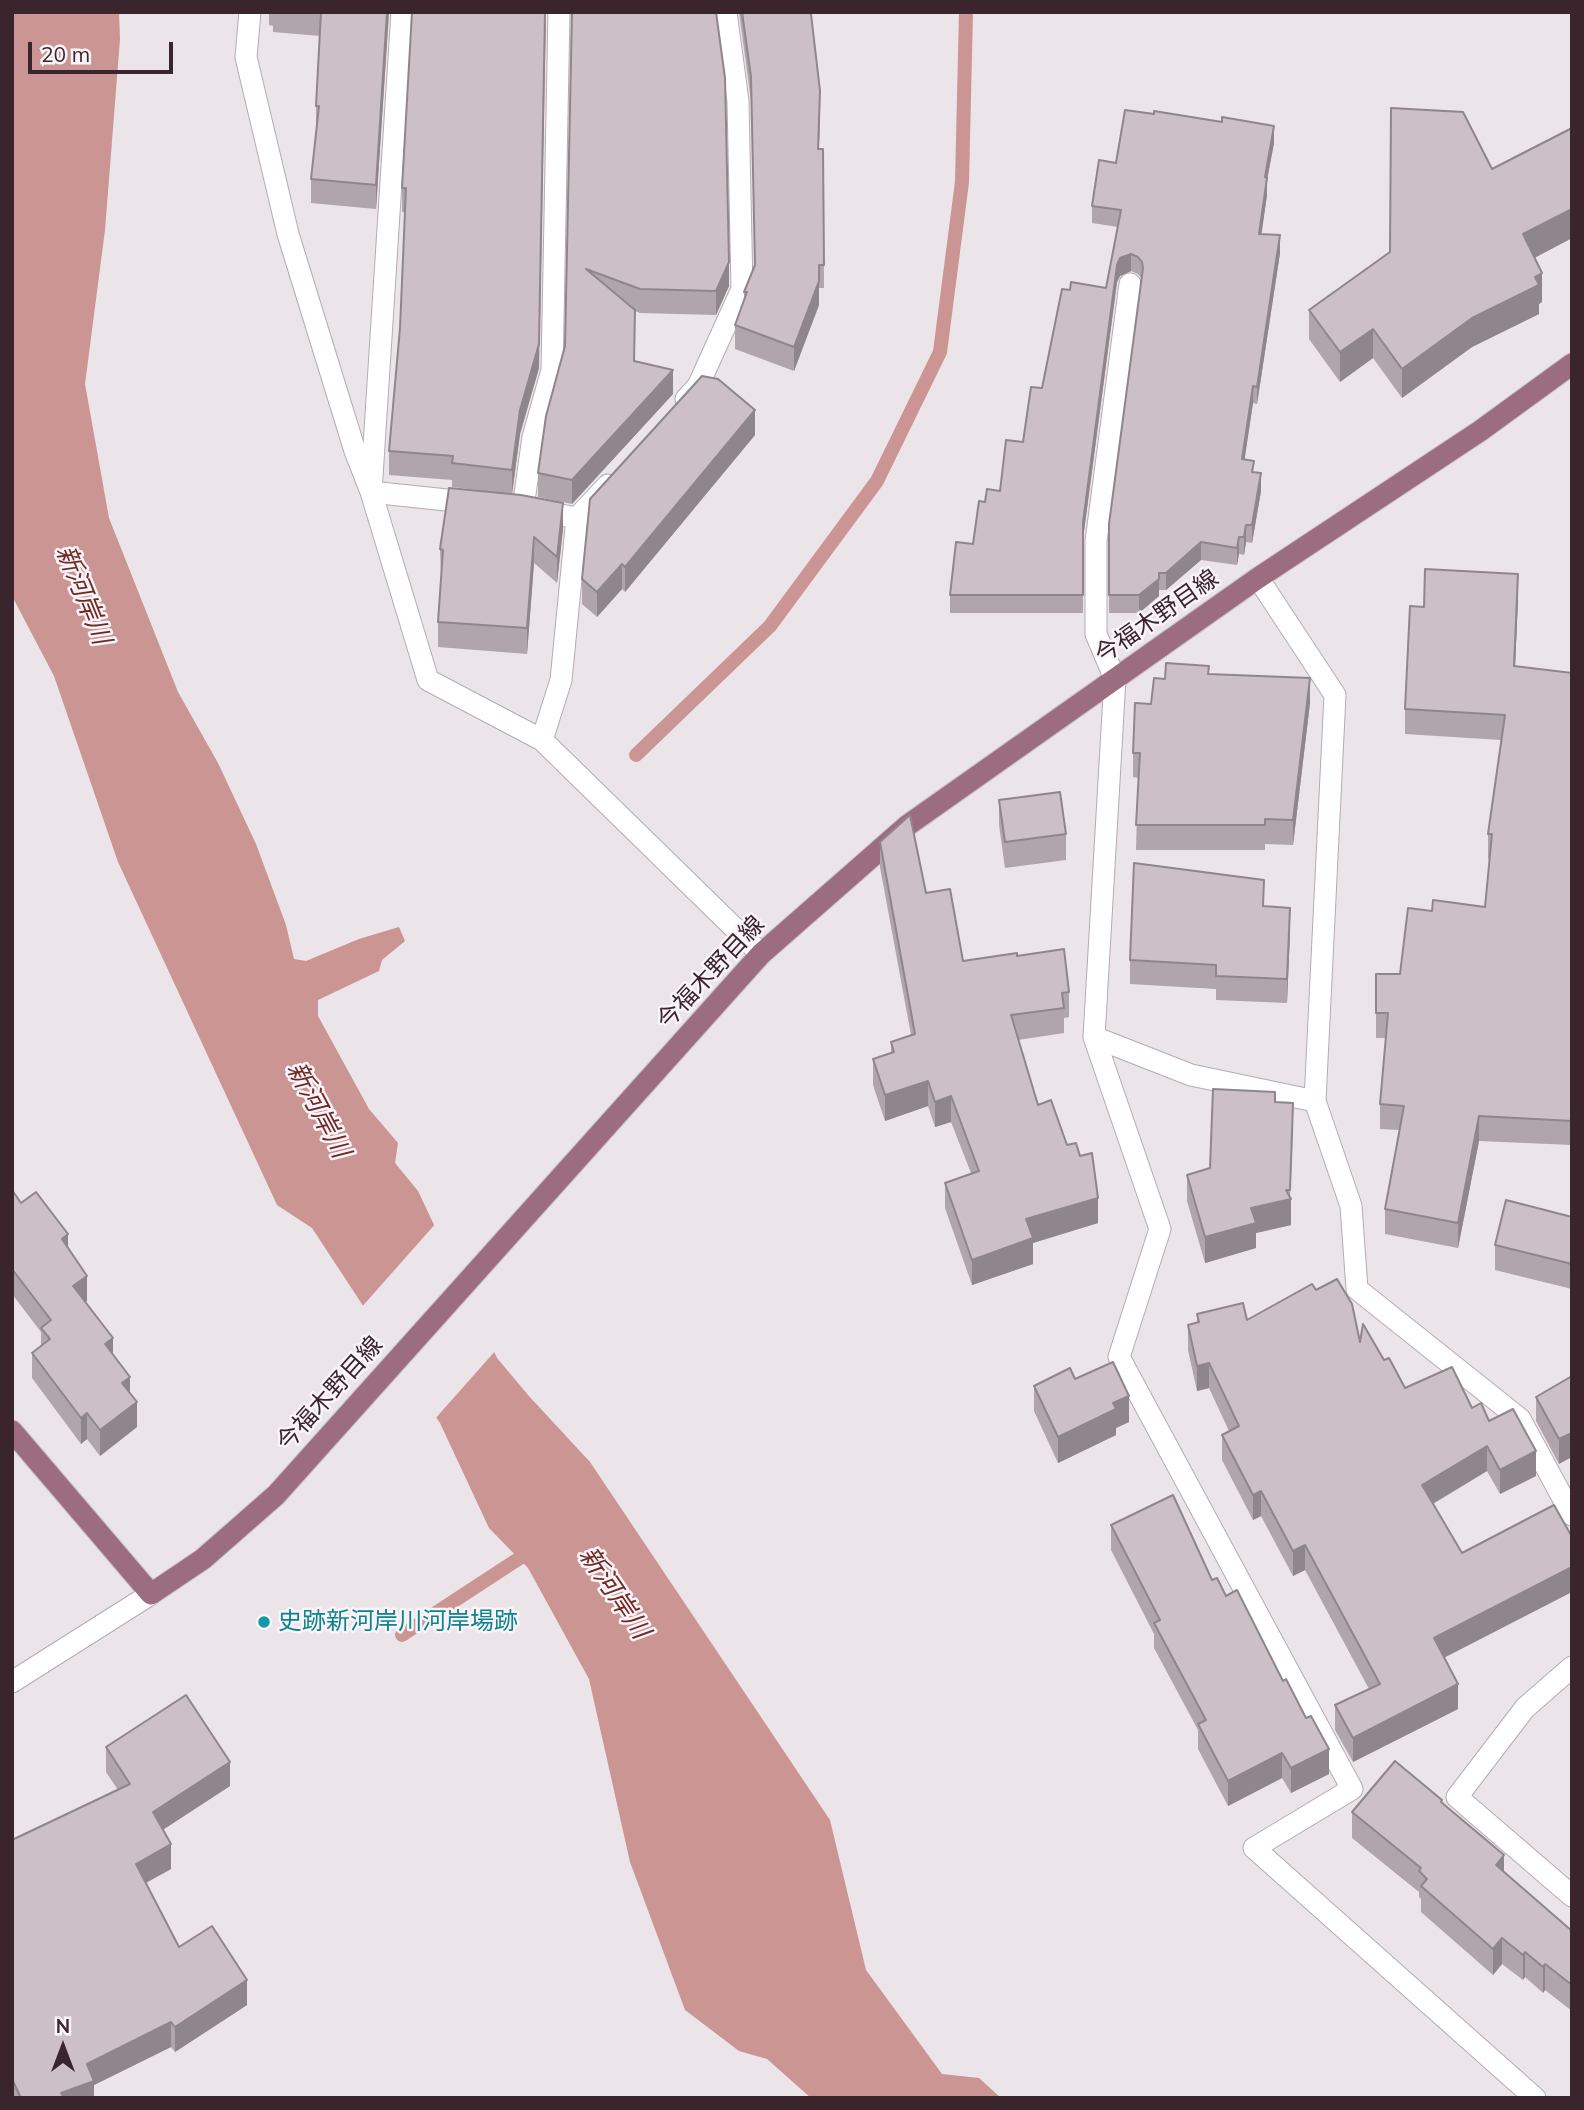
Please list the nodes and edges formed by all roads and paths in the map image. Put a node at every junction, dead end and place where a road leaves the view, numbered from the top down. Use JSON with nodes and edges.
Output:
{"nodes":[{"id":1,"x":250,"y":12,"type":"edge"},
{"id":2,"x":402,"y":12,"type":"edge"},
{"id":3,"x":559,"y":12,"type":"edge"},
{"id":4,"x":726,"y":12,"type":"edge"},
{"id":5,"x":1130,"y":284,"type":"dead end"},
{"id":6,"x":1572,"y":365,"type":"edge"},
{"id":7,"x":670,"y":416,"type":"edge"},
{"id":8,"x":624,"y":467,"type":"edge"},
{"id":9,"x":371,"y":492,"type":"junction"},
{"id":10,"x":509,"y":507,"type":"junction"},
{"id":11,"x":577,"y":518,"type":"junction"},
{"id":12,"x":1258,"y":578,"type":"junction"},
{"id":13,"x":1115,"y":678,"type":"junction"},
{"id":14,"x":542,"y":740,"type":"junction"},
{"id":15,"x":761,"y":954,"type":"junction"},
{"id":16,"x":1094,"y":1037,"type":"junction"},
{"id":17,"x":1315,"y":1101,"type":"junction"},
{"id":18,"x":12,"y":1431,"type":"edge"},
{"id":19,"x":1572,"y":1515,"type":"edge"},
{"id":20,"x":151,"y":1594,"type":"junction"},
{"id":21,"x":1572,"y":1667,"type":"edge"},
{"id":22,"x":12,"y":1682,"type":"edge"},
{"id":23,"x":1572,"y":1896,"type":"edge"},
{"id":24,"x":1535,"y":2098,"type":"edge"}],
"edges":[{"from":1,"to":9,"type":"street"},
{"from":2,"to":9,"type":"street"},
{"from":3,"to":10,"type":"street"},
{"from":4,"to":7,"type":"street"},
{"from":5,"to":13,"type":"street"},
{"from":6,"to":12,"type":"main road","name":"今福木野目線"},
{"from":8,"to":11,"type":"street"},
{"from":9,"to":10,"type":"street"},
{"from":9,"to":14,"type":"street"},
{"from":10,"to":11,"type":"street"},
{"from":11,"to":14,"type":"street"},
{"from":12,"to":13,"type":"main road","name":"今福木野目線"},
{"from":12,"to":17,"type":"street"},
{"from":13,"to":15,"type":"main road","name":"今福木野目線"},
{"from":13,"to":16,"type":"street"},
{"from":14,"to":15,"type":"street"},
{"from":15,"to":20,"type":"main road","name":"今福木野目線"},
{"from":16,"to":17,"type":"street"},
{"from":16,"to":24,"type":"street"},
{"from":17,"to":19,"type":"street"},
{"from":18,"to":20,"type":"main road"},
{"from":20,"to":22,"type":"street"},
{"from":21,"to":23,"type":"street"}]}
